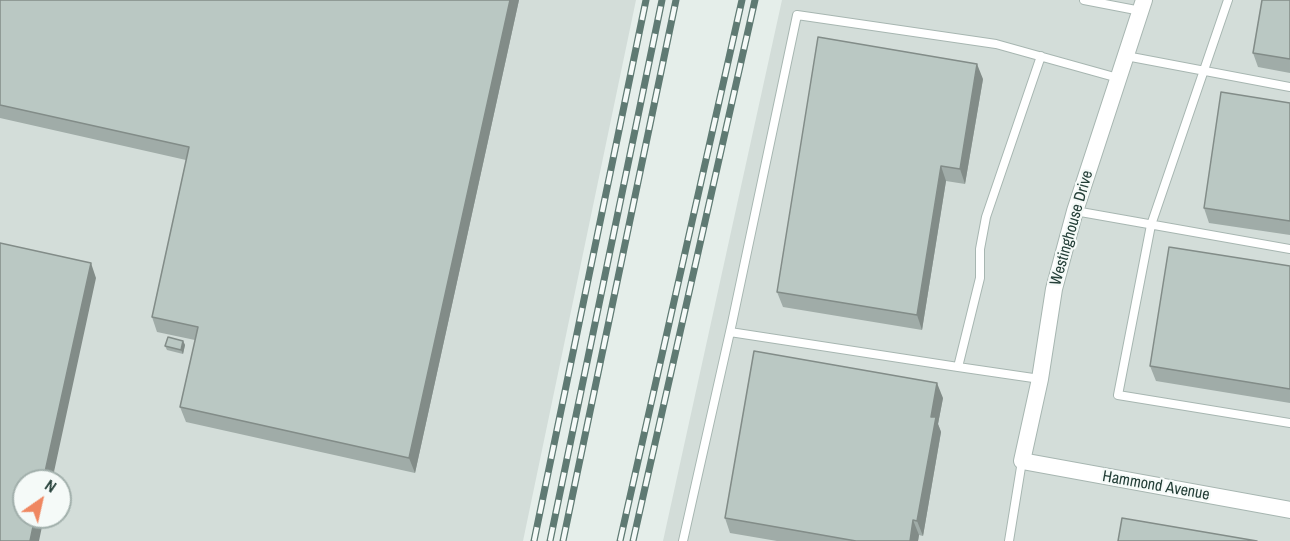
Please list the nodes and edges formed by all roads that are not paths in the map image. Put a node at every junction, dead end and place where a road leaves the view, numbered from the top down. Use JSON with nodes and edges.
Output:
{"nodes":[{"id":1,"x":1084,"y":0,"type":"edge"},
{"id":2,"x":1228,"y":0,"type":"edge"},
{"id":3,"x":1142,"y":5,"type":"edge"},
{"id":4,"x":1126,"y":56,"type":"junction"},
{"id":5,"x":1041,"y":57,"type":"junction"},
{"id":6,"x":1204,"y":71,"type":"junction"},
{"id":7,"x":1118,"y":78,"type":"junction"},
{"id":8,"x":1290,"y":87,"type":"edge"},
{"id":9,"x":1075,"y":211,"type":"junction"},
{"id":10,"x":1152,"y":225,"type":"junction"},
{"id":11,"x":1290,"y":249,"type":"edge"},
{"id":12,"x":730,"y":332,"type":"junction"},
{"id":13,"x":958,"y":367,"type":"junction"},
{"id":14,"x":1040,"y":379,"type":"junction"},
{"id":15,"x":1290,"y":423,"type":"edge"},
{"id":16,"x":1022,"y":462,"type":"junction"},
{"id":17,"x":1290,"y":510,"type":"edge"},
{"id":18,"x":683,"y":541,"type":"edge"},
{"id":19,"x":1009,"y":541,"type":"edge"}],
"edges":[{"from":1,"to":3,"type":"lane"},
{"from":2,"to":6,"type":"lane"},
{"from":3,"to":4,"type":"street","name":"Westinghouse Drive"},
{"from":4,"to":6,"type":"lane"},
{"from":4,"to":7,"type":"street","name":"Westinghouse Drive"},
{"from":5,"to":7,"type":"lane"},
{"from":5,"to":12,"type":"lane"},
{"from":5,"to":13,"type":"lane"},
{"from":6,"to":8,"type":"lane"},
{"from":6,"to":10,"type":"lane"},
{"from":7,"to":9,"type":"street","name":"Westinghouse Drive"},
{"from":9,"to":10,"type":"lane"},
{"from":9,"to":14,"type":"street","name":"Westinghouse Drive"},
{"from":10,"to":11,"type":"lane"},
{"from":10,"to":15,"type":"lane"},
{"from":12,"to":13,"type":"lane"},
{"from":12,"to":18,"type":"lane"},
{"from":13,"to":14,"type":"lane"},
{"from":14,"to":16,"type":"street","name":"Westinghouse Drive"},
{"from":16,"to":17,"type":"street","name":"Hammond Avenue"},
{"from":16,"to":19,"type":"lane"}]}
